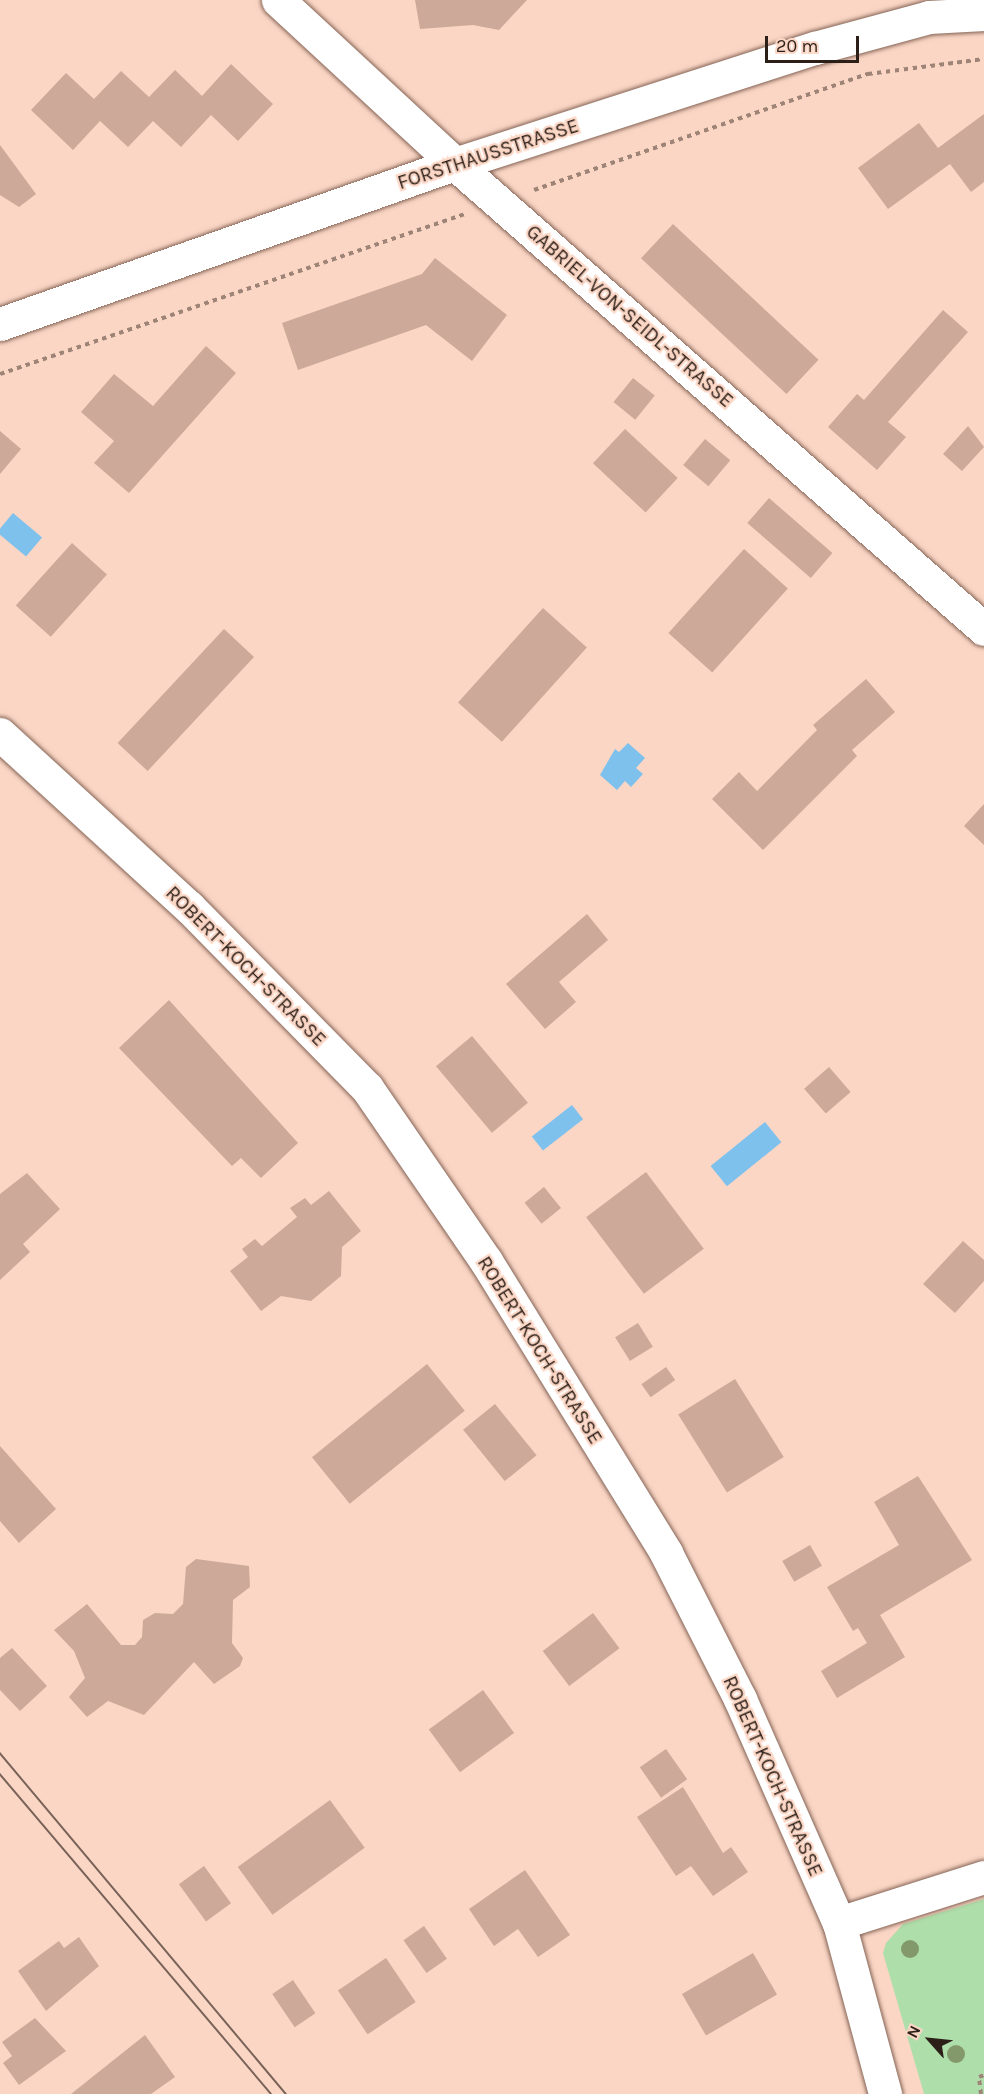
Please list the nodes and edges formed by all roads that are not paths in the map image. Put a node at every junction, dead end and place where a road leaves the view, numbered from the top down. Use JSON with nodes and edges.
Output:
{"nodes":[{"id":1,"x":279,"y":0,"type":"edge"},
{"id":2,"x":984,"y":14,"type":"edge"},
{"id":3,"x":455,"y":164,"type":"junction"},
{"id":4,"x":0,"y":324,"type":"edge"},
{"id":5,"x":984,"y":629,"type":"edge"},
{"id":6,"x":0,"y":734,"type":"edge"},
{"id":7,"x":984,"y":1877,"type":"edge"},
{"id":8,"x":839,"y":1923,"type":"junction"},
{"id":9,"x":885,"y":2094,"type":"edge"}],
"edges":[{"from":1,"to":3,"type":"street","name":"GABRIEL-VON-SEIDL-STRASSE"},
{"from":2,"to":3,"type":"street","name":"FORSTHAUSSTRASSE"},
{"from":3,"to":4,"type":"street","name":"FORSTHAUSSTRASSE"},
{"from":3,"to":5,"type":"street","name":"GABRIEL-VON-SEIDL-STRASSE"},
{"from":6,"to":8,"type":"street","name":"ROBERT-KOCH-STRASSE"},
{"from":7,"to":8,"type":"street"},
{"from":8,"to":9,"type":"street","name":"ROBERT-KOCH-STRASSE"}]}
